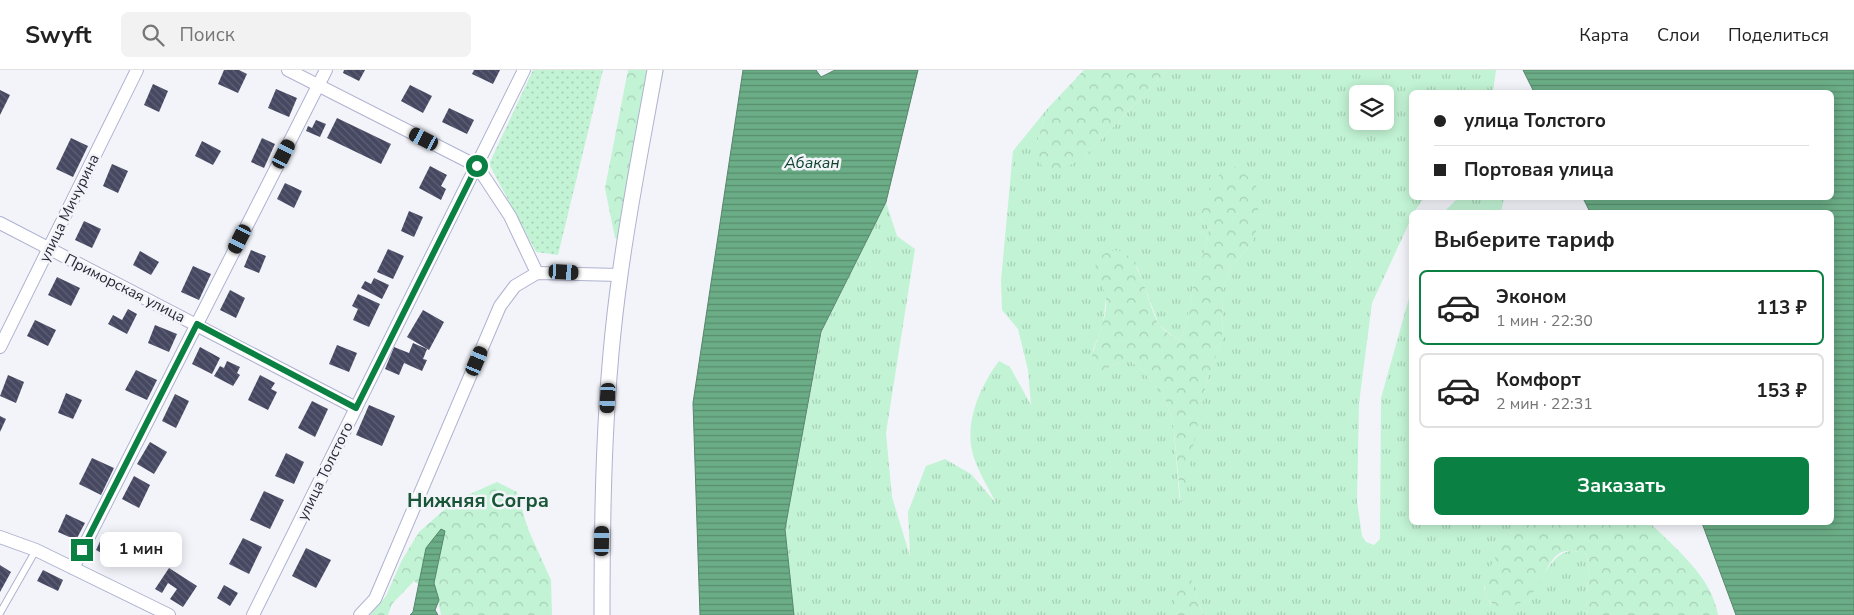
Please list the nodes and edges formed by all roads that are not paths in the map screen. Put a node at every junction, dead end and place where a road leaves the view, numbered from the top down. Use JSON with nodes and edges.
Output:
{"nodes":[{"id":1,"x":137,"y":70,"type":"edge"},
{"id":2,"x":288,"y":70,"type":"edge"},
{"id":3,"x":326,"y":70,"type":"edge"},
{"id":4,"x":524,"y":70,"type":"edge"},
{"id":5,"x":655,"y":70,"type":"edge"},
{"id":6,"x":318,"y":85,"type":"junction"},
{"id":7,"x":477,"y":166,"type":"junction"},
{"id":8,"x":0,"y":224,"type":"edge"},
{"id":9,"x":49,"y":248,"type":"junction"},
{"id":10,"x":537,"y":273,"type":"junction"},
{"id":11,"x":620,"y":275,"type":"junction"},
{"id":12,"x":197,"y":324,"type":"junction"},
{"id":13,"x":0,"y":346,"type":"edge"},
{"id":14,"x":356,"y":408,"type":"junction"},
{"id":15,"x":0,"y":537,"type":"edge"},
{"id":16,"x":36,"y":550,"type":"junction"},
{"id":17,"x":73,"y":568,"type":"junction"},
{"id":18,"x":0,"y":613,"type":"edge"},
{"id":19,"x":169,"y":615,"type":"edge"},
{"id":20,"x":253,"y":615,"type":"edge"},
{"id":21,"x":360,"y":615,"type":"edge"},
{"id":22,"x":602,"y":615,"type":"edge"}],
"edges":[{"from":1,"to":9,"type":"street","name":"улица Мичурина"},
{"from":2,"to":6,"type":"street"},
{"from":3,"to":6,"type":"street"},
{"from":4,"to":7,"type":"street","name":"улица Толстого"},
{"from":5,"to":11,"type":"street"},
{"from":6,"to":7,"type":"street"},
{"from":6,"to":12,"type":"street"},
{"from":7,"to":10,"type":"street"},
{"from":7,"to":14,"type":"street","name":"улица Толстого"},
{"from":8,"to":9,"type":"street","name":"Приморская улица"},
{"from":9,"to":12,"type":"street","name":"Приморская улица"},
{"from":9,"to":13,"type":"street","name":"улица Мичурина"},
{"from":10,"to":11,"type":"street"},
{"from":10,"to":21,"type":"street"},
{"from":11,"to":22,"type":"street"},
{"from":12,"to":14,"type":"street","name":"Приморская улица"},
{"from":12,"to":17,"type":"street"},
{"from":14,"to":20,"type":"street","name":"улица Толстого"},
{"from":15,"to":16,"type":"street"},
{"from":16,"to":17,"type":"street"},
{"from":16,"to":18,"type":"lane"},
{"from":17,"to":19,"type":"street"}]}
